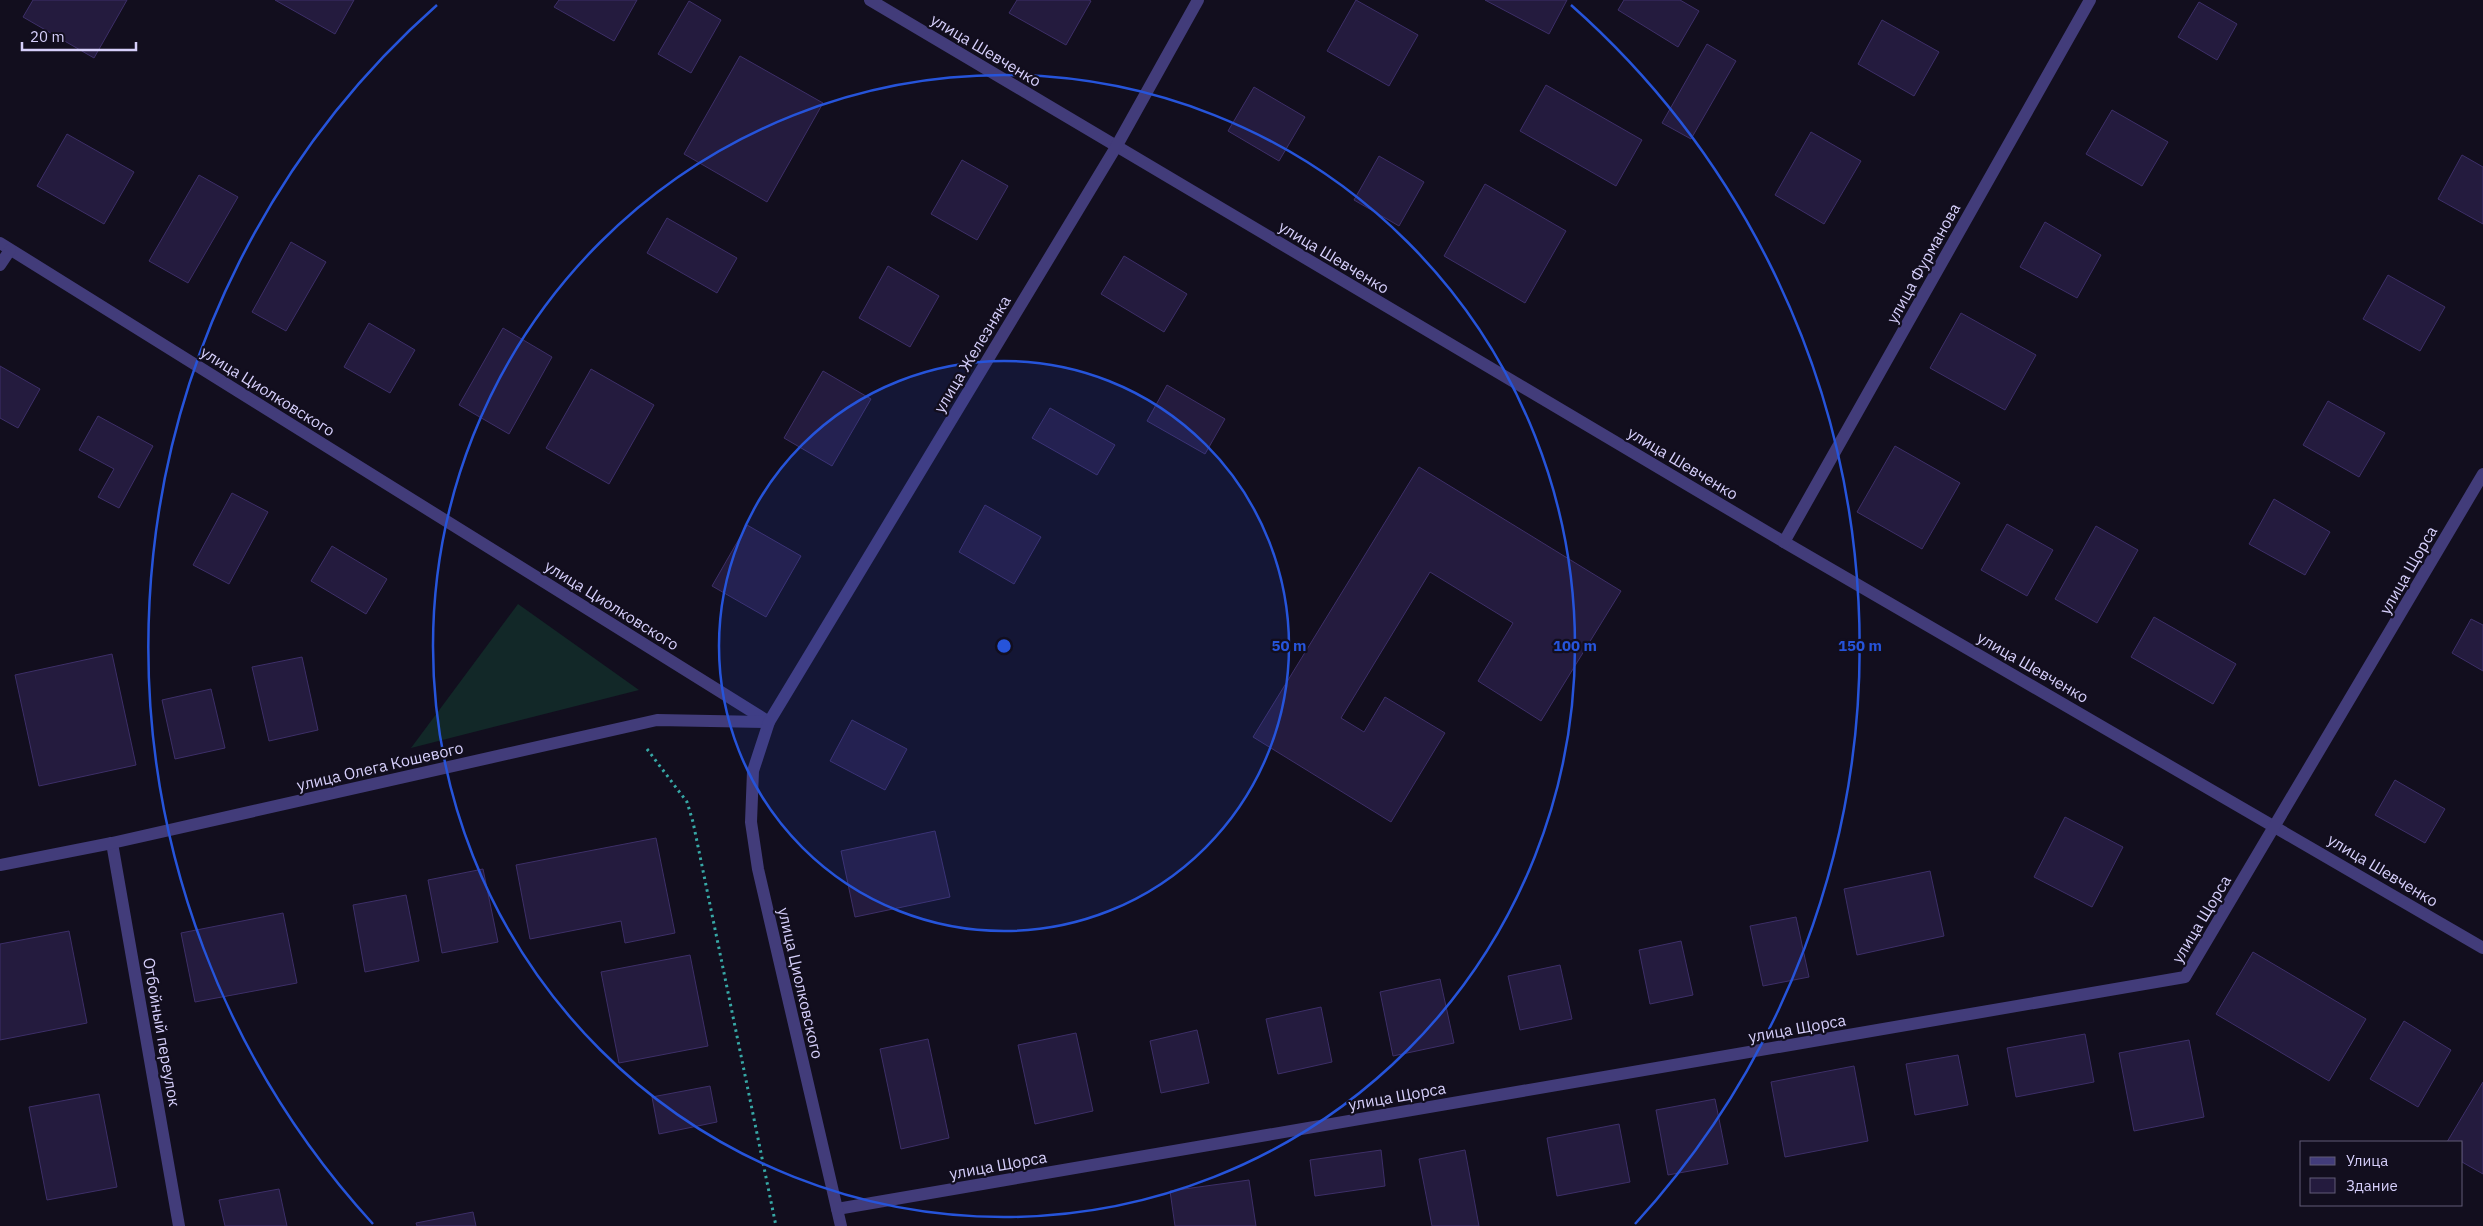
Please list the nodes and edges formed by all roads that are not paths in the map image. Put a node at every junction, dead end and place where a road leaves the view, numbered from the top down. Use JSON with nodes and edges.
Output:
{"nodes":[{"id":1,"x":870,"y":0,"type":"edge"},
{"id":2,"x":1198,"y":0,"type":"edge"},
{"id":3,"x":2090,"y":0,"type":"edge"},
{"id":4,"x":1116,"y":147,"type":"junction"},
{"id":5,"x":5,"y":246,"type":"edge"},
{"id":6,"x":0,"y":265,"type":"edge"},
{"id":7,"x":2483,"y":474,"type":"edge"},
{"id":8,"x":1784,"y":542,"type":"junction"},
{"id":9,"x":769,"y":722,"type":"junction"},
{"id":10,"x":2276,"y":826,"type":"junction"},
{"id":11,"x":112,"y":844,"type":"junction"},
{"id":12,"x":0,"y":865,"type":"edge"},
{"id":13,"x":2483,"y":948,"type":"edge"},
{"id":14,"x":838,"y":1209,"type":"junction"},
{"id":15,"x":179,"y":1226,"type":"edge"},
{"id":16,"x":841,"y":1226,"type":"edge"}],
"edges":[{"from":1,"to":4,"type":"street","name":"улица Шевченко"},
{"from":2,"to":4,"type":"street","name":"улица Железняка"},
{"from":3,"to":8,"type":"street","name":"улица Фурманова"},
{"from":4,"to":8,"type":"street","name":"улица Шевченко"},
{"from":4,"to":9,"type":"street","name":"улица Железняка"},
{"from":5,"to":6,"type":"street"},
{"from":5,"to":9,"type":"street","name":"улица Циолковского"},
{"from":7,"to":10,"type":"street","name":"улица Щорса"},
{"from":8,"to":10,"type":"street","name":"улица Шевченко"},
{"from":9,"to":11,"type":"street","name":"улица Олега Кошевого"},
{"from":9,"to":14,"type":"street","name":"улица Циолковского"},
{"from":10,"to":13,"type":"street","name":"улица Шевченко"},
{"from":10,"to":14,"type":"street","name":"улица Щорса"},
{"from":11,"to":12,"type":"street","name":"улица Олега Кошевого"},
{"from":11,"to":15,"type":"street","name":"Отбойный переулок"},
{"from":14,"to":16,"type":"street","name":"улица Циолковского"}]}
